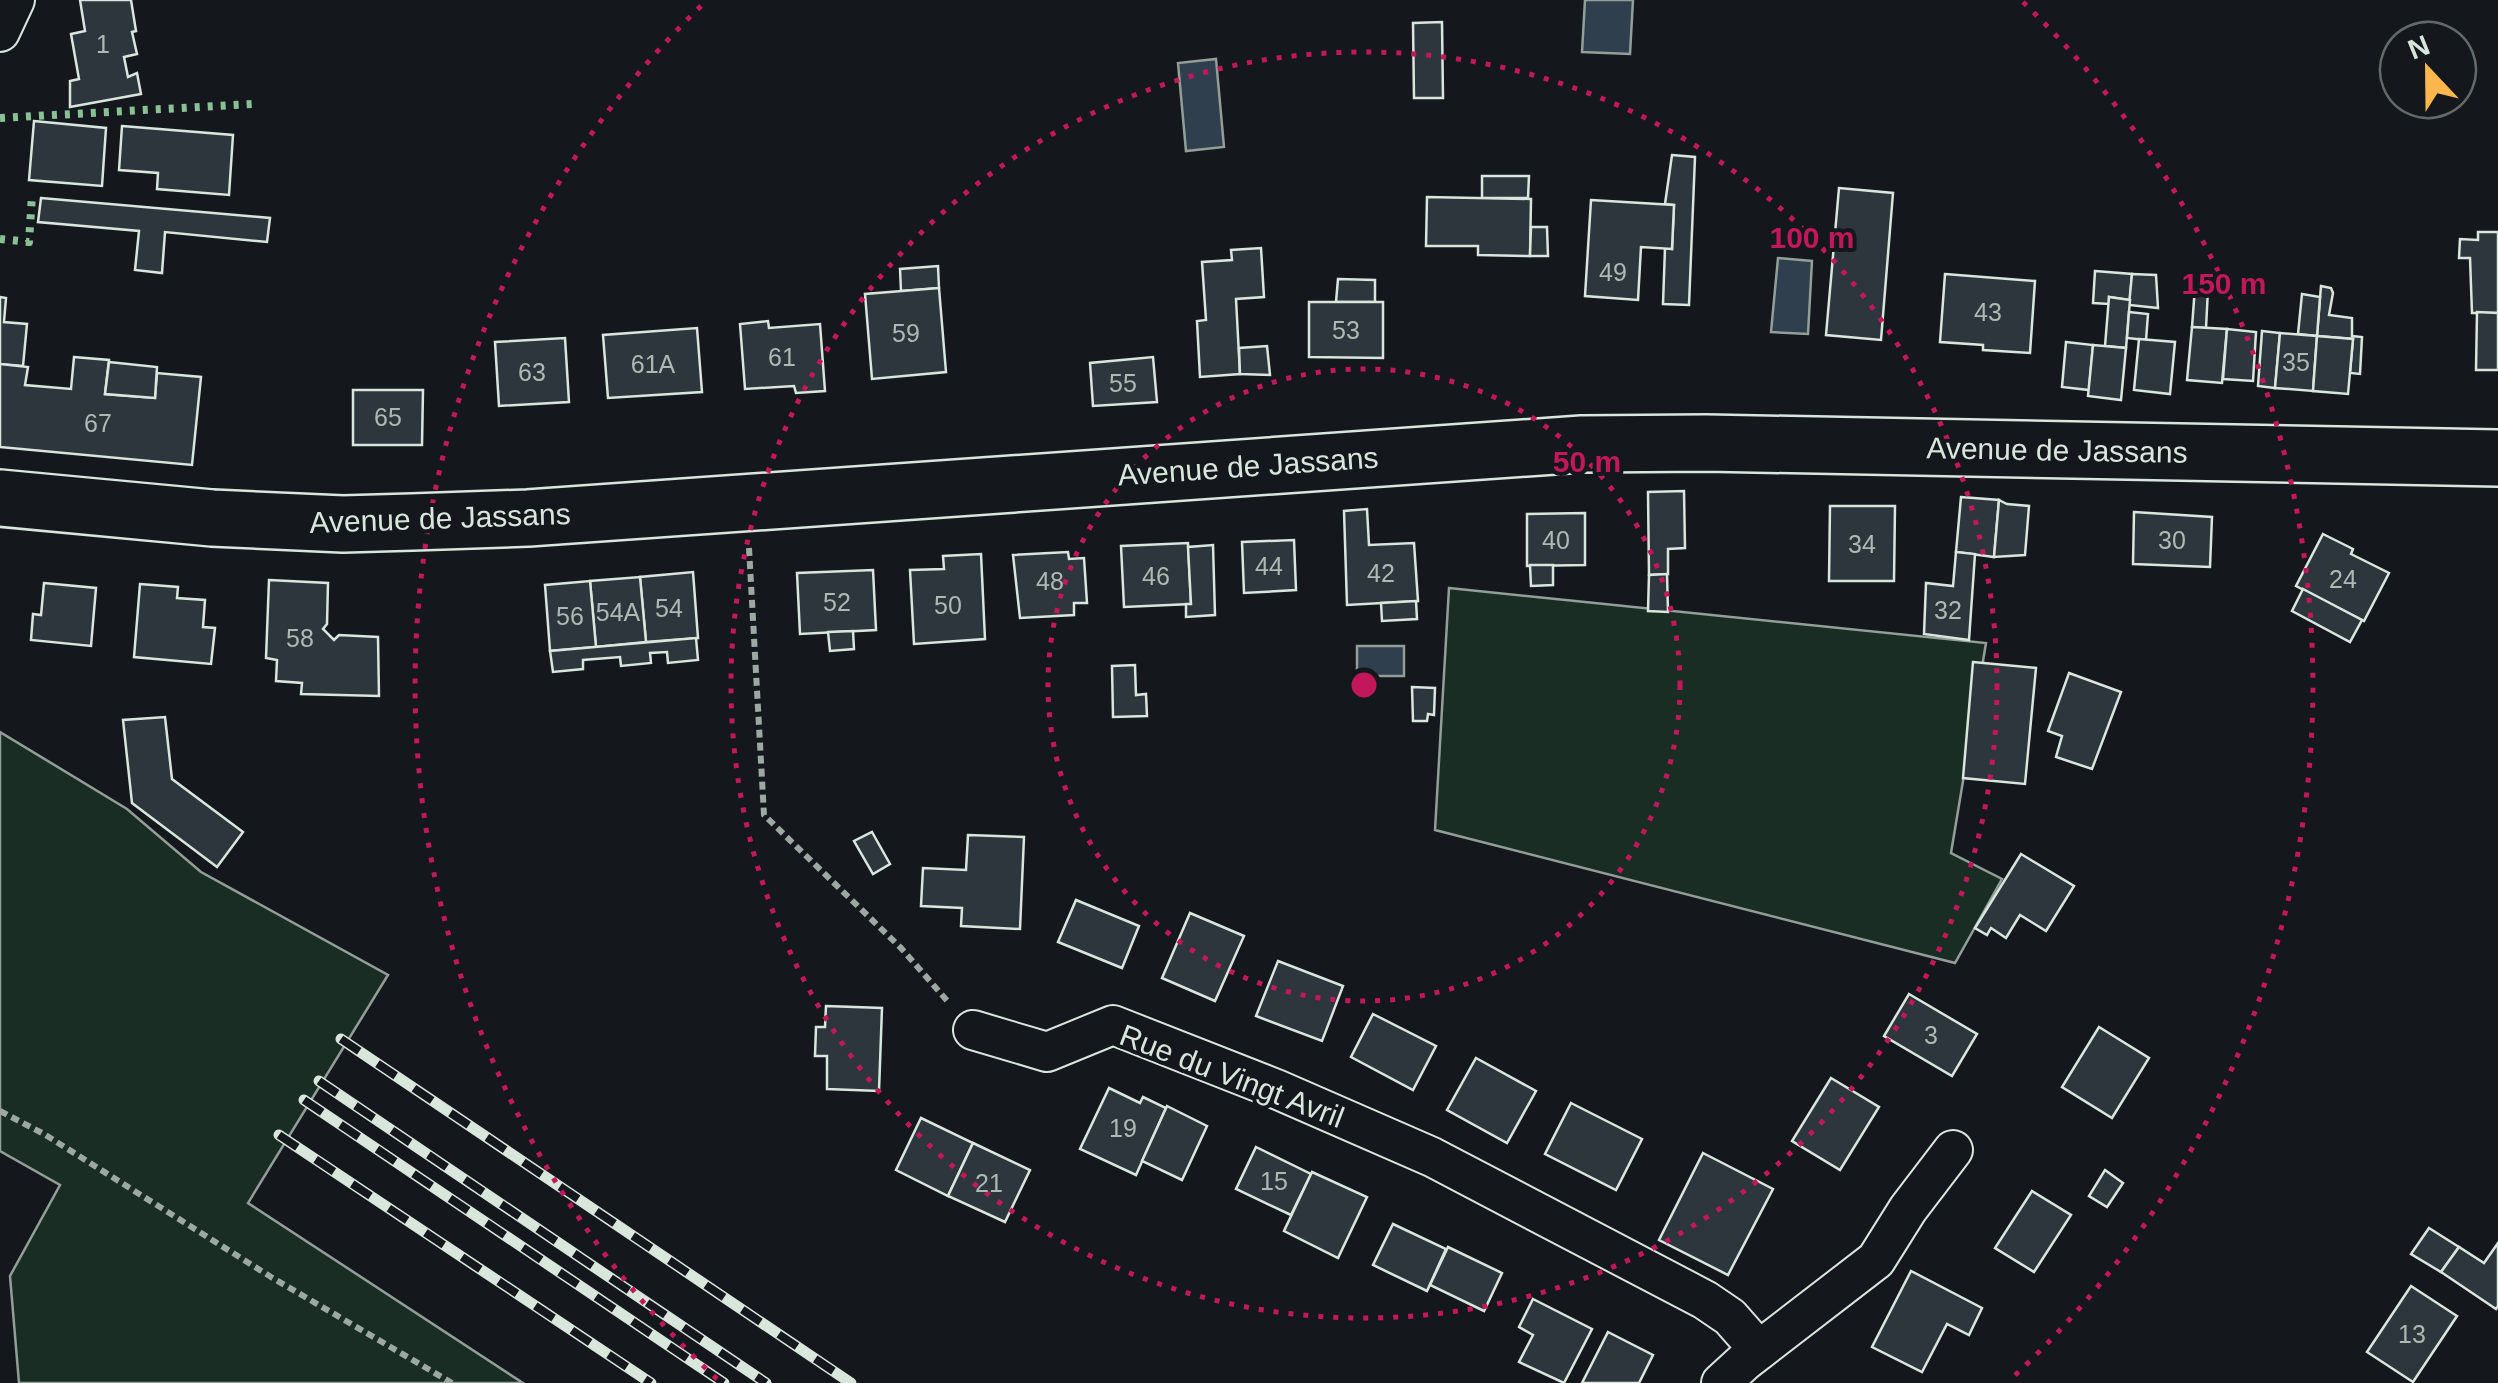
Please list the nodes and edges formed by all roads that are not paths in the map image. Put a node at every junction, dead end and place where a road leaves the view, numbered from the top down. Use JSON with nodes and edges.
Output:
{"nodes":[{"id":1,"x":14,"y":0,"type":"edge"},
{"id":2,"x":0,"y":32,"type":"edge"},
{"id":3,"x":2498,"y":458,"type":"edge"},
{"id":4,"x":0,"y":498,"type":"edge"},
{"id":5,"x":973,"y":1030,"type":"road end"},
{"id":6,"x":1954,"y":1150,"type":"dead end"},
{"id":7,"x":1759,"y":1350,"type":"junction"},
{"id":8,"x":1721,"y":1383,"type":"edge"}],
"edges":[{"from":1,"to":2,"type":"street"},
{"from":3,"to":4,"type":"street","name":"Avenue de Jassans"},
{"from":5,"to":7,"type":"street","name":"Rue du Vingt Avril"},
{"from":6,"to":7,"type":"street"},
{"from":7,"to":8,"type":"street"}]}
